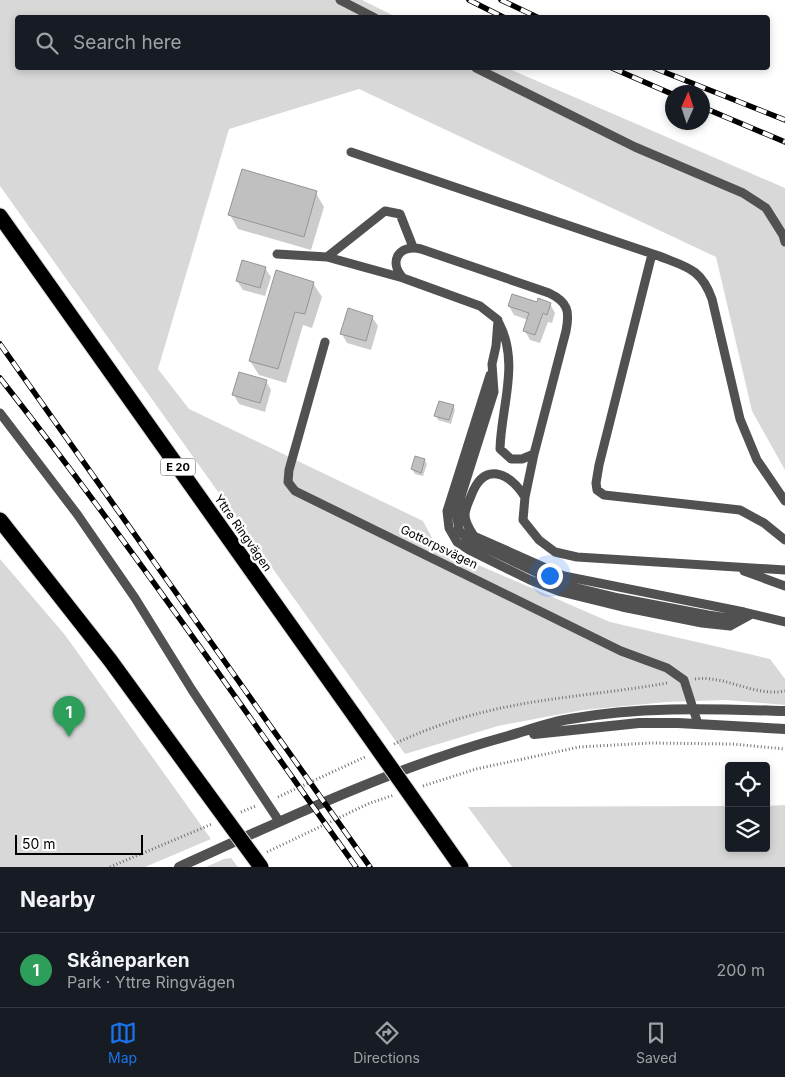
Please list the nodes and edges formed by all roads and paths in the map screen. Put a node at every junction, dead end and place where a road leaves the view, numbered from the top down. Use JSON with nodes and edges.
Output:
{"nodes":[{"id":1,"x":340,"y":0,"type":"edge"},
{"id":2,"x":369,"y":15,"type":"edge"},
{"id":3,"x":480,"y":70,"type":"edge"},
{"id":4,"x":351,"y":152,"type":"dead end"},
{"id":5,"x":0,"y":216,"type":"edge"},
{"id":6,"x":785,"y":242,"type":"edge"},
{"id":7,"x":413,"y":247,"type":"junction"},
{"id":8,"x":277,"y":254,"type":"dead end"},
{"id":9,"x":652,"y":254,"type":"junction"},
{"id":10,"x":328,"y":257,"type":"junction"},
{"id":11,"x":403,"y":278,"type":"junction"},
{"id":12,"x":498,"y":320,"type":"junction"},
{"id":13,"x":325,"y":342,"type":"dead end"},
{"id":14,"x":0,"y":413,"type":"edge"},
{"id":15,"x":534,"y":454,"type":"junction"},
{"id":16,"x":525,"y":497,"type":"junction"},
{"id":17,"x":785,"y":501,"type":"edge"},
{"id":18,"x":0,"y":520,"type":"edge"},
{"id":19,"x":785,"y":540,"type":"edge"},
{"id":20,"x":732,"y":567,"type":"junction"},
{"id":21,"x":785,"y":570,"type":"edge"},
{"id":22,"x":785,"y":586,"type":"edge"},
{"id":23,"x":747,"y":614,"type":"junction"},
{"id":24,"x":783,"y":619,"type":"edge"},
{"id":25,"x":694,"y":709,"type":"junction"},
{"id":26,"x":785,"y":711,"type":"edge"},
{"id":27,"x":698,"y":724,"type":"junction"},
{"id":28,"x":785,"y":729,"type":"edge"},
{"id":29,"x":501,"y":738,"type":"junction"},
{"id":30,"x":785,"y":749,"type":"edge"},
{"id":31,"x":414,"y":789,"type":"dead end"},
{"id":32,"x":396,"y":794,"type":"dead end"},
{"id":33,"x":279,"y":821,"type":"junction"},
{"id":34,"x":261,"y":861,"type":"edge"},
{"id":35,"x":180,"y":867,"type":"edge"},
{"id":36,"x":461,"y":867,"type":"edge"}],
"edges":[{"from":1,"to":2,"type":"lane"},
{"from":3,"to":6,"type":"lane"},
{"from":4,"to":9,"type":"lane"},
{"from":5,"to":36,"type":"highway","name":"Yttre Ringvägen","number":"E 20","bridge":true},
{"from":7,"to":10,"type":"lane"},
{"from":7,"to":11,"type":"lane"},
{"from":7,"to":15,"type":"lane"},
{"from":8,"to":10,"type":"lane"},
{"from":9,"to":17,"type":"lane"},
{"from":9,"to":19,"type":"lane"},
{"from":10,"to":11,"type":"lane"},
{"from":11,"to":12,"type":"lane"},
{"from":12,"to":15,"type":"lane"},
{"from":12,"to":23,"type":"lane"},
{"from":13,"to":25,"type":"lane","name":"Gottorpsvägen"},
{"from":14,"to":33,"type":"lane"},
{"from":15,"to":16,"type":"lane"},
{"from":16,"to":20,"type":"lane"},
{"from":16,"to":23,"type":"lane"},
{"from":18,"to":34,"type":"highway","bridge":true},
{"from":20,"to":21,"type":"lane"},
{"from":20,"to":22,"type":"lane"},
{"from":23,"to":24,"type":"lane"},
{"from":25,"to":26,"type":"street"},
{"from":25,"to":27,"type":"lane","name":"Gottorpsvägen"},
{"from":25,"to":29,"type":"street"},
{"from":27,"to":28,"type":"street"},
{"from":27,"to":29,"type":"street"},
{"from":29,"to":33,"type":"street"},
{"from":30,"to":31,"type":"path"},
{"from":32,"to":34,"type":"path"},
{"from":33,"to":35,"type":"street"}]}
